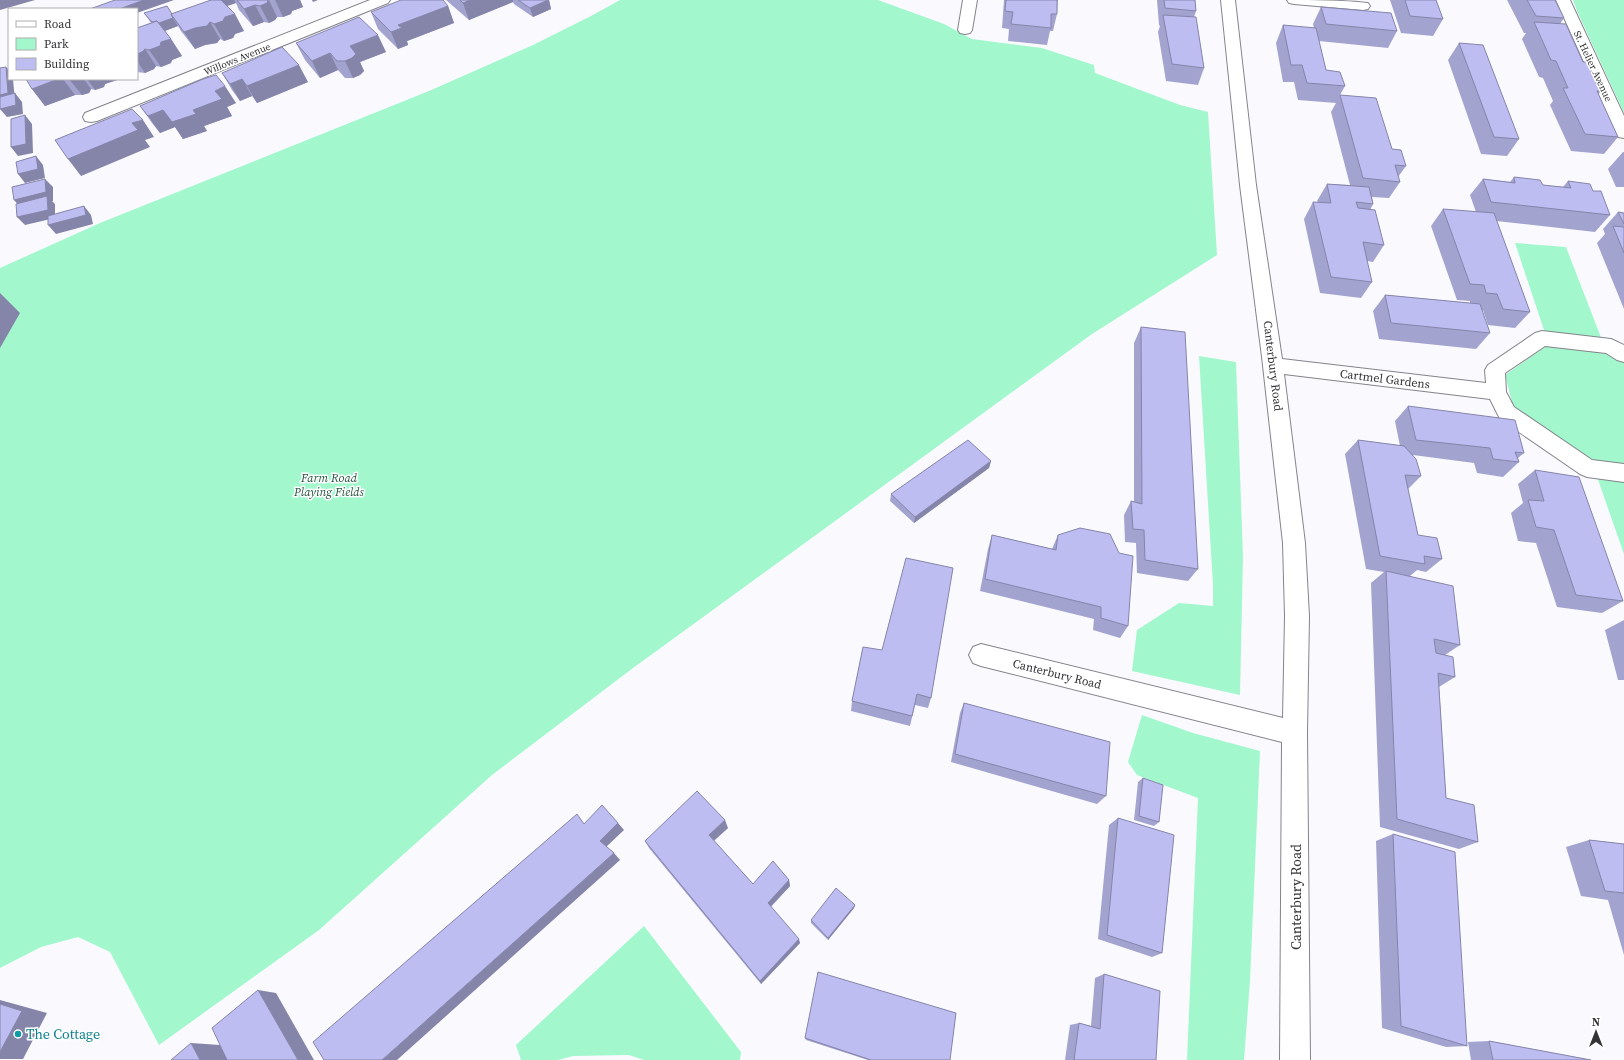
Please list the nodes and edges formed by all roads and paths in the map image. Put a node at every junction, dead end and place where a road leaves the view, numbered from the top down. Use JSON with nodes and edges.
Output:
{"nodes":[{"id":1,"x":383,"y":0,"type":"edge"},
{"id":2,"x":970,"y":0,"type":"edge"},
{"id":3,"x":1228,"y":0,"type":"edge"},
{"id":4,"x":1294,"y":0,"type":"edge"},
{"id":5,"x":1563,"y":0,"type":"edge"},
{"id":6,"x":1363,"y":6,"type":"dead end"},
{"id":7,"x":966,"y":30,"type":"dead end"},
{"id":8,"x":91,"y":117,"type":"dead end"},
{"id":9,"x":1624,"y":133,"type":"edge"},
{"id":10,"x":1624,"y":355,"type":"edge"},
{"id":11,"x":1273,"y":365,"type":"junction"},
{"id":12,"x":1496,"y":392,"type":"junction"},
{"id":13,"x":1624,"y":473,"type":"edge"},
{"id":14,"x":981,"y":654,"type":"dead end"},
{"id":15,"x":1295,"y":733,"type":"junction"},
{"id":16,"x":1295,"y":1060,"type":"edge"}],
"edges":[{"from":1,"to":8,"type":"street","name":"Willows Avenue"},
{"from":2,"to":7,"type":"street"},
{"from":3,"to":11,"type":"street","name":"Canterbury Road"},
{"from":4,"to":6,"type":"street"},
{"from":5,"to":9,"type":"street","name":"St. Helier Avenue"},
{"from":10,"to":12,"type":"street"},
{"from":11,"to":12,"type":"street","name":"Cartmel Gardens"},
{"from":11,"to":15,"type":"street","name":"Canterbury Road"},
{"from":12,"to":13,"type":"street"},
{"from":14,"to":15,"type":"street","name":"Canterbury Road"},
{"from":15,"to":16,"type":"street","name":"Canterbury Road"}]}
